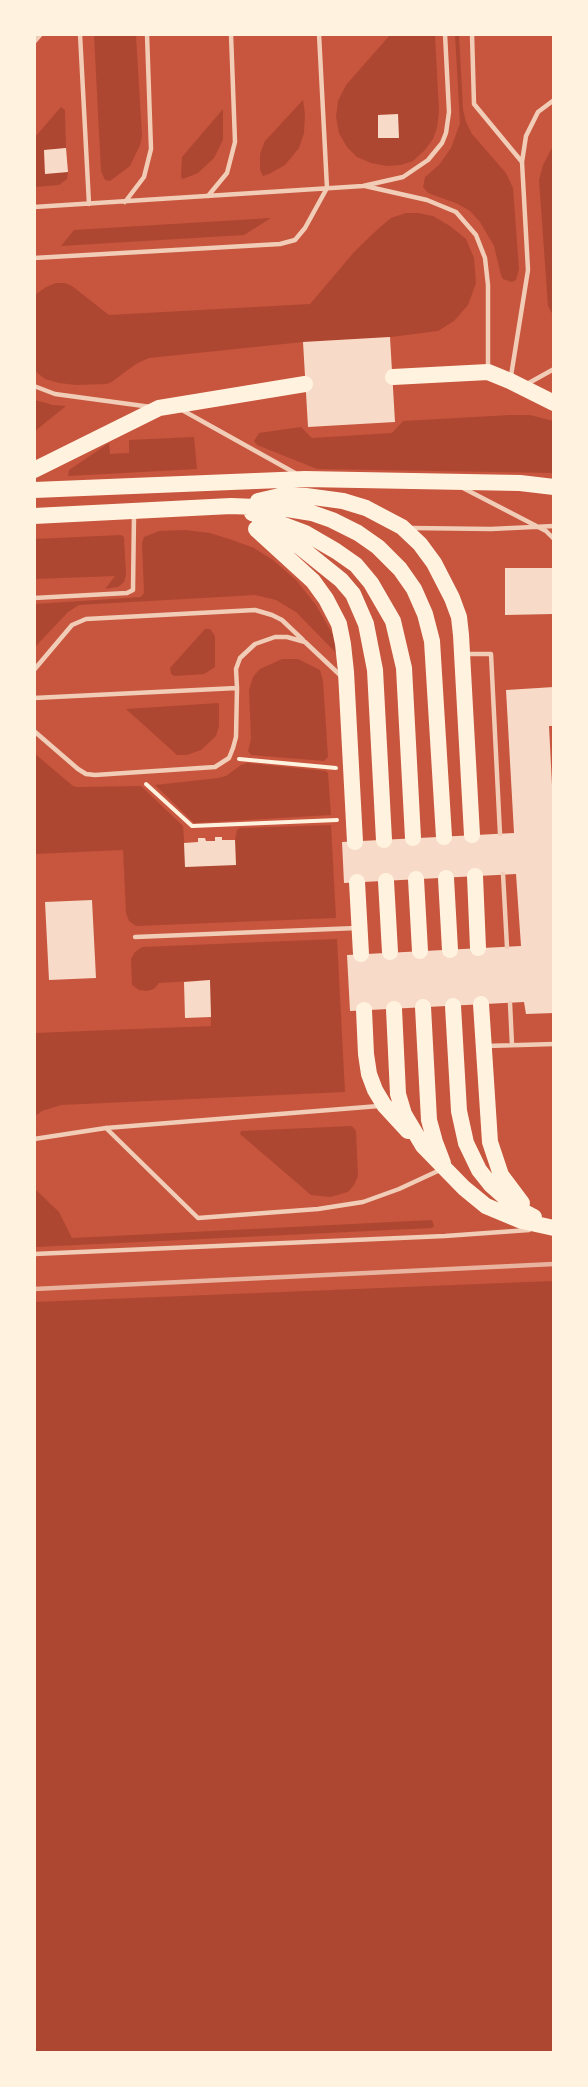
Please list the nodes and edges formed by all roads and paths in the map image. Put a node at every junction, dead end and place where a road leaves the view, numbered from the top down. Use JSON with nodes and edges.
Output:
{"nodes":[{"id":1,"x":41,"y":34,"type":"edge"},
{"id":2,"x":80,"y":34,"type":"edge"},
{"id":3,"x":147,"y":34,"type":"edge"},
{"id":4,"x":231,"y":34,"type":"edge"},
{"id":5,"x":319,"y":34,"type":"edge"},
{"id":6,"x":445,"y":34,"type":"edge"},
{"id":7,"x":472,"y":34,"type":"edge"},
{"id":8,"x":34,"y":42,"type":"edge"},
{"id":9,"x":554,"y":100,"type":"edge"},
{"id":10,"x":522,"y":162,"type":"junction"},
{"id":11,"x":363,"y":186,"type":"junction"},
{"id":12,"x":327,"y":188,"type":"junction"},
{"id":13,"x":208,"y":196,"type":"junction"},
{"id":14,"x":125,"y":201,"type":"junction"},
{"id":15,"x":89,"y":204,"type":"junction"},
{"id":16,"x":34,"y":207,"type":"edge"},
{"id":17,"x":34,"y":258,"type":"edge"},
{"id":18,"x":554,"y":369,"type":"edge"},
{"id":19,"x":488,"y":372,"type":"junction"},
{"id":20,"x":393,"y":377,"type":"dead end"},
{"id":21,"x":305,"y":384,"type":"dead end"},
{"id":22,"x":516,"y":384,"type":"junction"},
{"id":23,"x":34,"y":386,"type":"edge"},
{"id":24,"x":554,"y":403,"type":"edge"},
{"id":25,"x":167,"y":407,"type":"junction"},
{"id":26,"x":34,"y":470,"type":"edge"},
{"id":27,"x":305,"y":479,"type":"junction"},
{"id":28,"x":450,"y":481,"type":"junction"},
{"id":29,"x":554,"y":488,"type":"edge"},
{"id":30,"x":34,"y":490,"type":"edge"},
{"id":31,"x":231,"y":506,"type":"junction"},
{"id":32,"x":134,"y":511,"type":"junction"},
{"id":33,"x":34,"y":516,"type":"edge"},
{"id":34,"x":554,"y":526,"type":"edge"},
{"id":35,"x":537,"y":527,"type":"junction"},
{"id":36,"x":402,"y":528,"type":"junction"},
{"id":37,"x":554,"y":539,"type":"edge"},
{"id":38,"x":34,"y":598,"type":"edge"},
{"id":39,"x":304,"y":642,"type":"junction"},
{"id":40,"x":463,"y":654,"type":"junction"},
{"id":41,"x":34,"y":670,"type":"edge"},
{"id":42,"x":346,"y":680,"type":"junction"},
{"id":43,"x":237,"y":688,"type":"junction"},
{"id":44,"x":34,"y":698,"type":"edge"},
{"id":45,"x":34,"y":731,"type":"edge"},
{"id":46,"x":229,"y":758,"type":"junction"},
{"id":47,"x":351,"y":769,"type":"junction"},
{"id":48,"x":134,"y":773,"type":"junction"},
{"id":49,"x":354,"y":819,"type":"junction"},
{"id":50,"x":500,"y":834,"type":"dead end"},
{"id":51,"x":472,"y":835,"type":"dead end"},
{"id":52,"x":444,"y":837,"type":"dead end"},
{"id":53,"x":413,"y":838,"type":"dead end"},
{"id":54,"x":384,"y":840,"type":"dead end"},
{"id":55,"x":355,"y":842,"type":"dead end"},
{"id":56,"x":503,"y":874,"type":"dead end"},
{"id":57,"x":475,"y":876,"type":"dead end"},
{"id":58,"x":446,"y":878,"type":"dead end"},
{"id":59,"x":416,"y":879,"type":"dead end"},
{"id":60,"x":386,"y":881,"type":"dead end"},
{"id":61,"x":357,"y":882,"type":"dead end"},
{"id":62,"x":359,"y":928,"type":"junction"},
{"id":63,"x":135,"y":937,"type":"dead end"},
{"id":64,"x":507,"y":947,"type":"dead end"},
{"id":65,"x":478,"y":948,"type":"dead end"},
{"id":66,"x":450,"y":950,"type":"dead end"},
{"id":67,"x":420,"y":951,"type":"dead end"},
{"id":68,"x":390,"y":952,"type":"dead end"},
{"id":69,"x":361,"y":954,"type":"dead end"},
{"id":70,"x":510,"y":1003,"type":"dead end"},
{"id":71,"x":481,"y":1004,"type":"dead end"},
{"id":72,"x":453,"y":1006,"type":"dead end"},
{"id":73,"x":423,"y":1007,"type":"dead end"},
{"id":74,"x":393,"y":1009,"type":"dead end"},
{"id":75,"x":364,"y":1010,"type":"dead end"},
{"id":76,"x":554,"y":1044,"type":"edge"},
{"id":77,"x":512,"y":1045,"type":"junction"},
{"id":78,"x":484,"y":1046,"type":"junction"},
{"id":79,"x":384,"y":1106,"type":"junction"},
{"id":80,"x":106,"y":1128,"type":"junction"},
{"id":81,"x":34,"y":1139,"type":"edge"},
{"id":82,"x":423,"y":1146,"type":"junction"},
{"id":83,"x":445,"y":1168,"type":"junction"},
{"id":84,"x":553,"y":1228,"type":"edge"},
{"id":85,"x":34,"y":1254,"type":"edge"}],
"edges":[{"from":1,"to":8,"type":"lane"},
{"from":2,"to":15,"type":"lane"},
{"from":3,"to":14,"type":"lane"},
{"from":4,"to":13,"type":"lane"},
{"from":5,"to":12,"type":"lane"},
{"from":6,"to":11,"type":"lane"},
{"from":7,"to":10,"type":"lane"},
{"from":9,"to":10,"type":"lane"},
{"from":10,"to":22,"type":"lane"},
{"from":11,"to":12,"type":"lane"},
{"from":11,"to":19,"type":"lane"},
{"from":12,"to":13,"type":"lane"},
{"from":12,"to":17,"type":"lane"},
{"from":13,"to":14,"type":"lane"},
{"from":14,"to":15,"type":"lane"},
{"from":15,"to":16,"type":"lane"},
{"from":18,"to":22,"type":"lane"},
{"from":19,"to":20,"type":"highway"},
{"from":19,"to":22,"type":"highway"},
{"from":21,"to":25,"type":"highway"},
{"from":22,"to":24,"type":"highway"},
{"from":23,"to":25,"type":"lane"},
{"from":25,"to":26,"type":"highway"},
{"from":25,"to":27,"type":"lane"},
{"from":27,"to":28,"type":"highway"},
{"from":27,"to":30,"type":"highway"},
{"from":28,"to":29,"type":"highway"},
{"from":28,"to":35,"type":"lane"},
{"from":31,"to":32,"type":"highway"},
{"from":31,"to":36,"type":"highway"},
{"from":31,"to":42,"type":"highway"},
{"from":31,"to":52,"type":"highway"},
{"from":31,"to":53,"type":"highway"},
{"from":31,"to":54,"type":"highway"},
{"from":32,"to":33,"type":"highway"},
{"from":32,"to":38,"type":"lane"},
{"from":34,"to":35,"type":"lane"},
{"from":35,"to":36,"type":"lane"},
{"from":35,"to":37,"type":"lane"},
{"from":36,"to":40,"type":"highway"},
{"from":39,"to":41,"type":"lane"},
{"from":39,"to":42,"type":"lane"},
{"from":39,"to":43,"type":"lane"},
{"from":40,"to":50,"type":"lane"},
{"from":40,"to":51,"type":"highway"},
{"from":42,"to":47,"type":"highway"},
{"from":43,"to":44,"type":"lane"},
{"from":43,"to":46,"type":"lane"},
{"from":45,"to":48,"type":"lane"},
{"from":46,"to":47,"type":"path"},
{"from":46,"to":48,"type":"lane"},
{"from":47,"to":49,"type":"highway"},
{"from":48,"to":49,"type":"path"},
{"from":49,"to":55,"type":"highway"},
{"from":56,"to":64,"type":"lane"},
{"from":57,"to":65,"type":"highway"},
{"from":58,"to":66,"type":"highway"},
{"from":59,"to":67,"type":"highway"},
{"from":60,"to":68,"type":"highway"},
{"from":61,"to":62,"type":"highway"},
{"from":62,"to":63,"type":"lane"},
{"from":62,"to":69,"type":"highway"},
{"from":70,"to":77,"type":"lane"},
{"from":71,"to":78,"type":"highway"},
{"from":72,"to":84,"type":"highway"},
{"from":73,"to":83,"type":"highway"},
{"from":74,"to":82,"type":"highway"},
{"from":75,"to":79,"type":"highway"},
{"from":76,"to":77,"type":"lane"},
{"from":77,"to":78,"type":"lane"},
{"from":78,"to":84,"type":"highway"},
{"from":79,"to":80,"type":"lane"},
{"from":79,"to":82,"type":"highway"},
{"from":80,"to":81,"type":"lane"},
{"from":80,"to":83,"type":"lane"},
{"from":82,"to":83,"type":"highway"},
{"from":83,"to":84,"type":"highway"},
{"from":84,"to":85,"type":"lane"}]}
